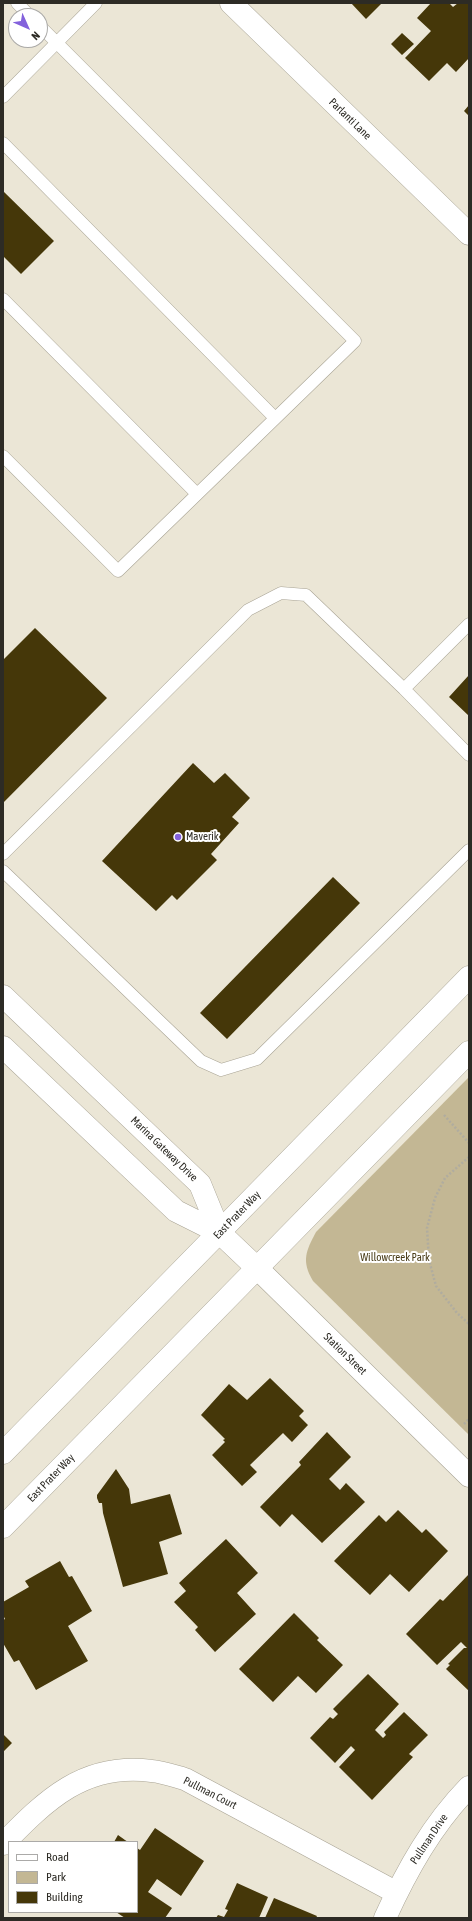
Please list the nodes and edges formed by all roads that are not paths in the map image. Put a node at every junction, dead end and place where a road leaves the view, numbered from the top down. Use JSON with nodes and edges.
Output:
{"nodes":[{"id":1,"x":96,"y":3,"type":"edge"},
{"id":2,"x":231,"y":3,"type":"edge"},
{"id":3,"x":48,"y":34,"type":"edge"},
{"id":4,"x":57,"y":43,"type":"junction"},
{"id":5,"x":3,"y":97,"type":"edge"},
{"id":6,"x":3,"y":144,"type":"edge"},
{"id":7,"x":469,"y":234,"type":"edge"},
{"id":8,"x":3,"y":299,"type":"edge"},
{"id":9,"x":275,"y":418,"type":"junction"},
{"id":10,"x":3,"y":456,"type":"edge"},
{"id":11,"x":197,"y":494,"type":"junction"},
{"id":12,"x":469,"y":624,"type":"edge"},
{"id":13,"x":404,"y":689,"type":"junction"},
{"id":14,"x":469,"y":755,"type":"edge"},
{"id":15,"x":469,"y":850,"type":"edge"},
{"id":16,"x":3,"y":854,"type":"edge"},
{"id":17,"x":3,"y":871,"type":"edge"},
{"id":18,"x":469,"y":977,"type":"edge"},
{"id":19,"x":3,"y":996,"type":"edge"},
{"id":20,"x":3,"y":1047,"type":"edge"},
{"id":21,"x":469,"y":1052,"type":"edge"},
{"id":22,"x":220,"y":1233,"type":"junction"},
{"id":23,"x":258,"y":1269,"type":"junction"},
{"id":24,"x":3,"y":1452,"type":"edge"},
{"id":25,"x":469,"y":1476,"type":"edge"},
{"id":26,"x":3,"y":1527,"type":"edge"},
{"id":27,"x":469,"y":1787,"type":"edge"},
{"id":28,"x":3,"y":1844,"type":"edge"},
{"id":29,"x":397,"y":1893,"type":"junction"},
{"id":30,"x":385,"y":1918,"type":"edge"}],
"edges":[{"from":1,"to":4,"type":"lane"},
{"from":2,"to":7,"type":"street","name":"Parlanti Lane"},
{"from":3,"to":4,"type":"lane"},
{"from":4,"to":5,"type":"lane"},
{"from":4,"to":9,"type":"lane"},
{"from":6,"to":9,"type":"lane"},
{"from":8,"to":11,"type":"lane"},
{"from":9,"to":11,"type":"lane"},
{"from":10,"to":11,"type":"lane"},
{"from":12,"to":13,"type":"lane"},
{"from":13,"to":14,"type":"lane"},
{"from":13,"to":16,"type":"lane"},
{"from":15,"to":17,"type":"lane"},
{"from":18,"to":22,"type":"street","name":"East Prater Way"},
{"from":19,"to":22,"type":"street","name":"Marina Gateway Drive"},
{"from":20,"to":22,"type":"street"},
{"from":21,"to":23,"type":"street","name":"East Prater Way"},
{"from":22,"to":23,"type":"street","name":"Station Street"},
{"from":22,"to":24,"type":"street","name":"East Prater Way"},
{"from":23,"to":25,"type":"street","name":"Station Street"},
{"from":23,"to":26,"type":"street","name":"East Prater Way"},
{"from":27,"to":29,"type":"street","name":"Pullman Drive"},
{"from":28,"to":29,"type":"street","name":"Pullman Court"},
{"from":29,"to":30,"type":"street","name":"Pullman Drive"}]}
